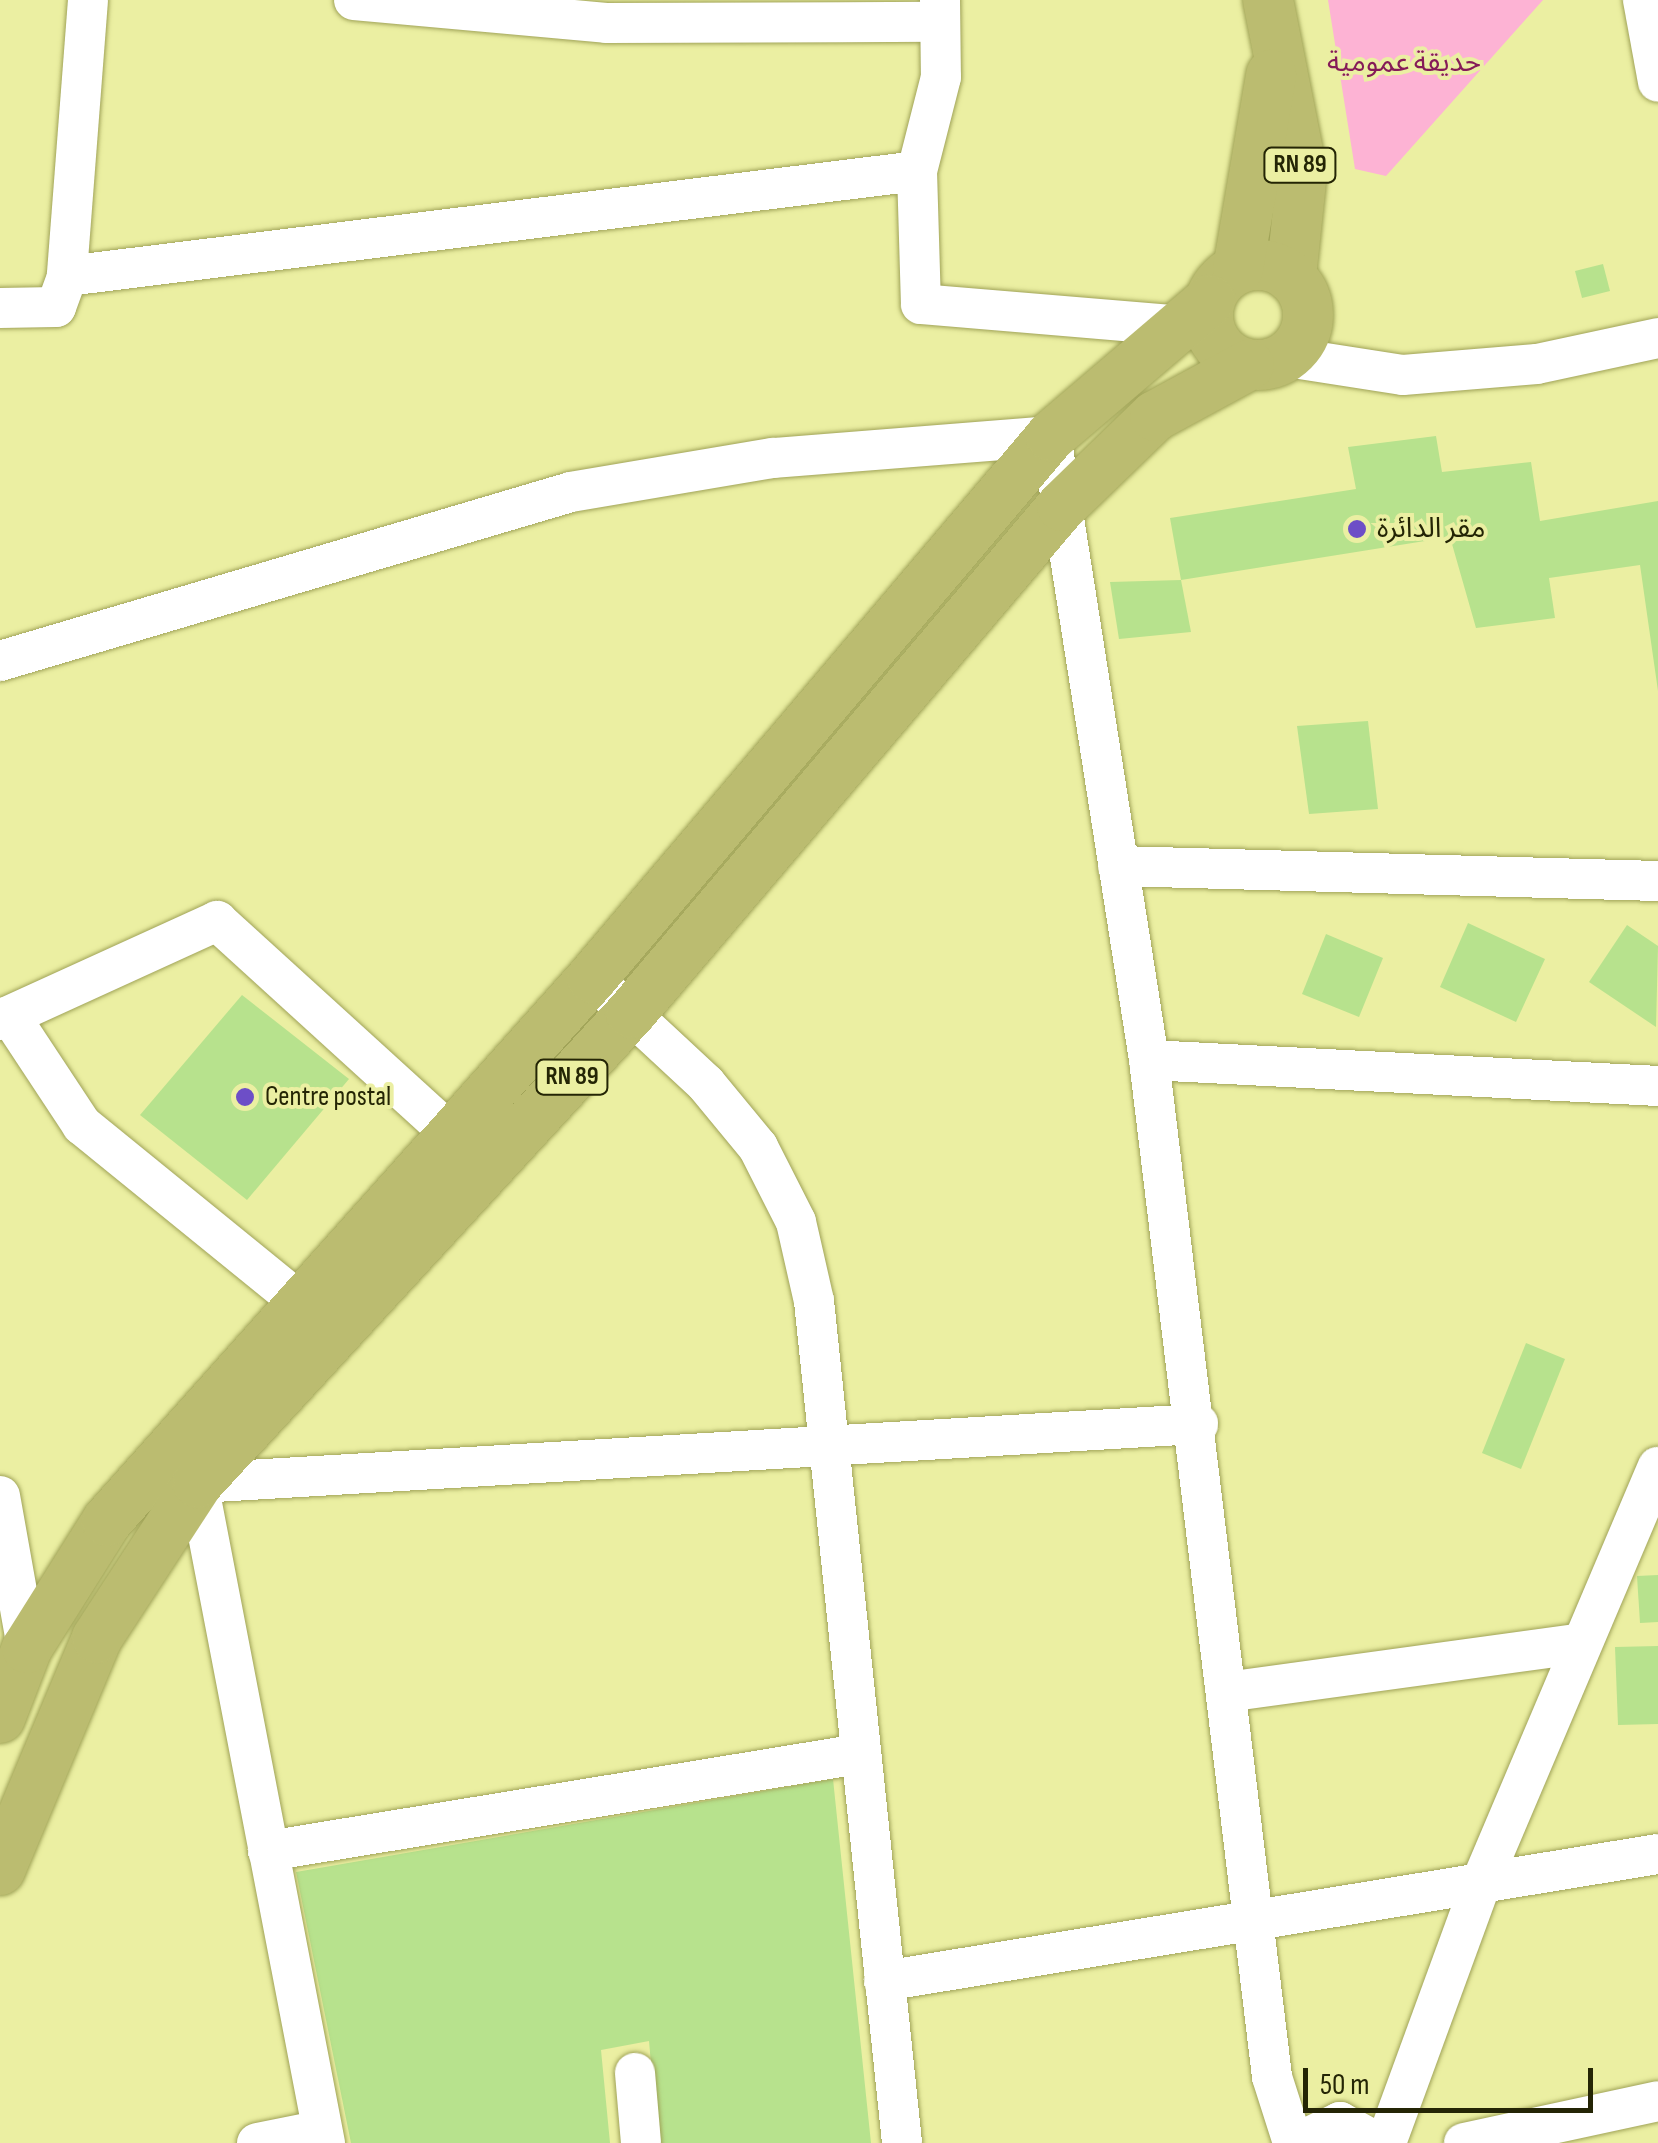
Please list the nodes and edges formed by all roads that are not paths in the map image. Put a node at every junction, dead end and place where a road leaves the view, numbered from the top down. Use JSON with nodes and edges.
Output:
{"nodes":[{"id":1,"x":88,"y":0,"type":"edge"},
{"id":2,"x":354,"y":0,"type":"edge"},
{"id":3,"x":1268,"y":0,"type":"edge"},
{"id":4,"x":940,"y":11,"type":"edge"},
{"id":5,"x":1650,"y":21,"type":"edge"},
{"id":6,"x":1274,"y":55,"type":"junction"},
{"id":7,"x":1658,"y":82,"type":"edge"},
{"id":8,"x":917,"y":171,"type":"junction"},
{"id":9,"x":67,"y":276,"type":"junction"},
{"id":10,"x":1291,"y":277,"type":"junction"},
{"id":11,"x":1210,"y":298,"type":"junction"},
{"id":12,"x":0,"y":308,"type":"edge"},
{"id":13,"x":1658,"y":338,"type":"edge"},
{"id":14,"x":1268,"y":361,"type":"junction"},
{"id":15,"x":1051,"y":436,"type":"junction"},
{"id":16,"x":1062,"y":506,"type":"junction"},
{"id":17,"x":0,"y":661,"type":"edge"},
{"id":18,"x":1118,"y":866,"type":"junction"},
{"id":19,"x":1658,"y":881,"type":"edge"},
{"id":20,"x":592,"y":978,"type":"junction"},
{"id":21,"x":630,"y":1013,"type":"junction"},
{"id":22,"x":5,"y":1018,"type":"edge"},
{"id":23,"x":1148,"y":1060,"type":"junction"},
{"id":24,"x":1658,"y":1086,"type":"edge"},
{"id":25,"x":452,"y":1135,"type":"junction"},
{"id":26,"x":302,"y":1304,"type":"junction"},
{"id":27,"x":1198,"y":1424,"type":"junction"},
{"id":28,"x":826,"y":1444,"type":"junction"},
{"id":29,"x":1658,"y":1467,"type":"edge"},
{"id":30,"x":198,"y":1483,"type":"junction"},
{"id":31,"x":0,"y":1496,"type":"edge"},
{"id":32,"x":97,"y":1638,"type":"junction"},
{"id":33,"x":1578,"y":1644,"type":"junction"},
{"id":34,"x":7,"y":1680,"type":"edge"},
{"id":35,"x":1226,"y":1692,"type":"junction"},
{"id":36,"x":860,"y":1754,"type":"junction"},
{"id":37,"x":268,"y":1851,"type":"junction"},
{"id":38,"x":1658,"y":1854,"type":"edge"},
{"id":39,"x":0,"y":1870,"type":"edge"},
{"id":40,"x":1482,"y":1883,"type":"junction"},
{"id":41,"x":1251,"y":1924,"type":"junction"},
{"id":42,"x":884,"y":1981,"type":"junction"},
{"id":43,"x":636,"y":2074,"type":"dead end"},
{"id":44,"x":1658,"y":2101,"type":"edge"},
{"id":45,"x":323,"y":2136,"type":"edge"},
{"id":46,"x":257,"y":2143,"type":"edge"},
{"id":47,"x":640,"y":2143,"type":"edge"},
{"id":48,"x":902,"y":2143,"type":"edge"},
{"id":49,"x":1295,"y":2143,"type":"edge"},
{"id":50,"x":1378,"y":2143,"type":"edge"},
{"id":51,"x":1386,"y":2143,"type":"edge"},
{"id":52,"x":1464,"y":2143,"type":"edge"}],
"edges":[{"from":1,"to":9,"type":"street"},
{"from":2,"to":4,"type":"street"},
{"from":3,"to":6,"type":"main road","number":"RN 89"},
{"from":4,"to":8,"type":"street"},
{"from":5,"to":7,"type":"street"},
{"from":6,"to":10,"type":"main road","number":"RN 89"},
{"from":6,"to":11,"type":"main road","number":"RN 89"},
{"from":8,"to":9,"type":"street"},
{"from":8,"to":11,"type":"street"},
{"from":9,"to":12,"type":"street"},
{"from":10,"to":11,"type":"main road"},
{"from":10,"to":14,"type":"main road"},
{"from":11,"to":14,"type":"main road"},
{"from":11,"to":15,"type":"main road","number":"RN 89"},
{"from":13,"to":14,"type":"street"},
{"from":14,"to":16,"type":"main road","number":"RN 89"},
{"from":15,"to":16,"type":"street"},
{"from":15,"to":17,"type":"street"},
{"from":15,"to":20,"type":"main road","number":"RN 89"},
{"from":16,"to":18,"type":"street"},
{"from":16,"to":21,"type":"main road","number":"RN 89"},
{"from":18,"to":19,"type":"street"},
{"from":18,"to":23,"type":"street"},
{"from":20,"to":21,"type":"street"},
{"from":20,"to":25,"type":"main road","number":"RN 89"},
{"from":21,"to":28,"type":"street"},
{"from":21,"to":30,"type":"main road","number":"RN 89"},
{"from":22,"to":25,"type":"street"},
{"from":22,"to":26,"type":"street"},
{"from":23,"to":24,"type":"street"},
{"from":23,"to":27,"type":"street"},
{"from":25,"to":26,"type":"main road","number":"RN 89"},
{"from":26,"to":34,"type":"main road","number":"RN 89"},
{"from":27,"to":28,"type":"street"},
{"from":27,"to":35,"type":"street"},
{"from":28,"to":30,"type":"street"},
{"from":28,"to":36,"type":"street"},
{"from":29,"to":33,"type":"street"},
{"from":30,"to":32,"type":"main road","number":"RN 89"},
{"from":30,"to":37,"type":"street"},
{"from":31,"to":34,"type":"street"},
{"from":32,"to":34,"type":"street"},
{"from":32,"to":39,"type":"main road","number":"RN 89"},
{"from":33,"to":35,"type":"street"},
{"from":33,"to":40,"type":"street"},
{"from":35,"to":41,"type":"street"},
{"from":36,"to":37,"type":"street"},
{"from":36,"to":42,"type":"street"},
{"from":37,"to":45,"type":"street"},
{"from":38,"to":40,"type":"street"},
{"from":40,"to":41,"type":"street"},
{"from":40,"to":51,"type":"street"},
{"from":41,"to":42,"type":"street"},
{"from":41,"to":49,"type":"street"},
{"from":42,"to":48,"type":"street"},
{"from":43,"to":47,"type":"street"},
{"from":44,"to":52,"type":"street"},
{"from":45,"to":46,"type":"street"},
{"from":49,"to":50,"type":"street"}]}
